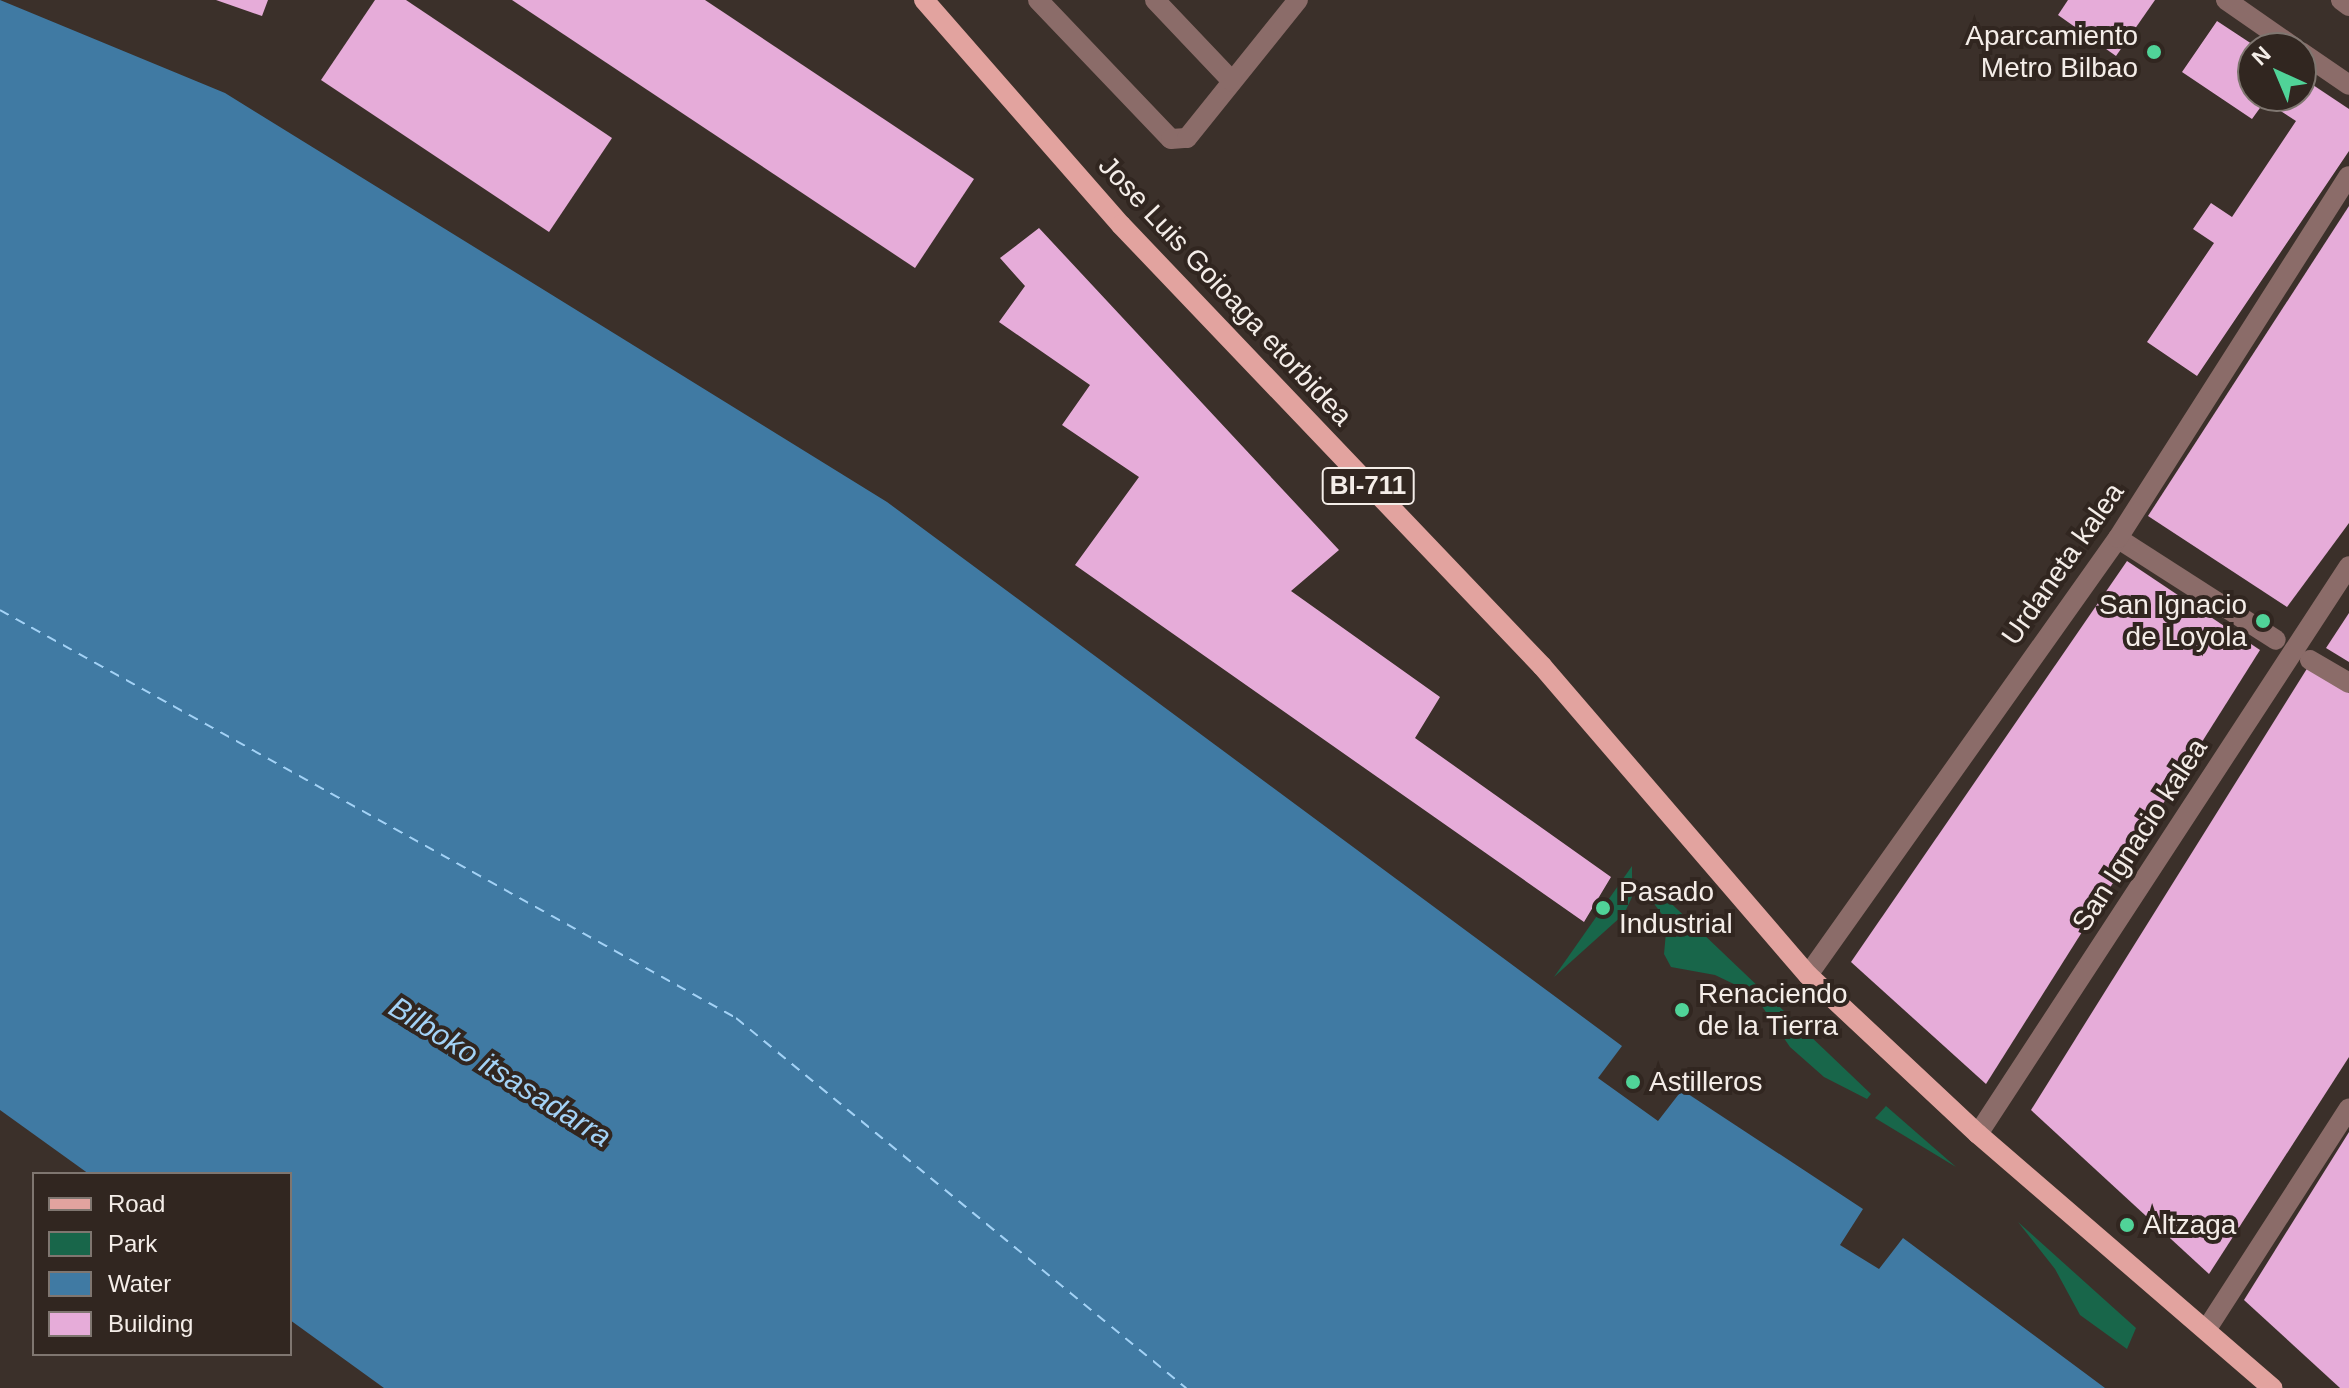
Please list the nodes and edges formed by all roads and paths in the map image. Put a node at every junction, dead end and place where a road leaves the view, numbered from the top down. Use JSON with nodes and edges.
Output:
{"nodes":[{"id":1,"x":924,"y":0,"type":"edge"},
{"id":2,"x":1038,"y":0,"type":"edge"},
{"id":3,"x":1155,"y":0,"type":"edge"},
{"id":4,"x":1298,"y":0,"type":"edge"},
{"id":5,"x":2226,"y":0,"type":"edge"},
{"id":6,"x":2341,"y":0,"type":"edge"},
{"id":7,"x":2349,"y":6,"type":"edge"},
{"id":8,"x":2272,"y":32,"type":"edge"},
{"id":9,"x":2317,"y":63,"type":"edge"},
{"id":10,"x":1232,"y":81,"type":"junction"},
{"id":11,"x":2349,"y":85,"type":"edge"},
{"id":12,"x":2349,"y":176,"type":"edge"},
{"id":13,"x":2125,"y":543,"type":"dead end"},
{"id":14,"x":2349,"y":566,"type":"edge"},
{"id":15,"x":2276,"y":640,"type":"dead end"},
{"id":16,"x":2310,"y":660,"type":"dead end"},
{"id":17,"x":2349,"y":683,"type":"edge"},
{"id":18,"x":1808,"y":975,"type":"junction"},
{"id":19,"x":2349,"y":1108,"type":"edge"},
{"id":20,"x":1978,"y":1134,"type":"junction"},
{"id":21,"x":2208,"y":1327,"type":"junction"},
{"id":22,"x":2272,"y":1388,"type":"edge"}],
"edges":[{"from":1,"to":18,"type":"main road","name":"Jose Luis Goioaga etorbidea","number":"BI-711"},
{"from":2,"to":10,"type":"street"},
{"from":3,"to":10,"type":"street"},
{"from":4,"to":10,"type":"street"},
{"from":5,"to":8,"type":"street"},
{"from":6,"to":7,"type":"street"},
{"from":9,"to":11,"type":"street"},
{"from":12,"to":18,"type":"street","name":"Urdaneta kalea"},
{"from":13,"to":15,"type":"street"},
{"from":14,"to":20,"type":"street","name":"San Ignacio kalea"},
{"from":16,"to":17,"type":"street"},
{"from":18,"to":20,"type":"main road","number":"BI-711"},
{"from":19,"to":21,"type":"street"},
{"from":20,"to":21,"type":"main road","number":"BI-711"},
{"from":21,"to":22,"type":"main road","number":"BI-711"}]}
